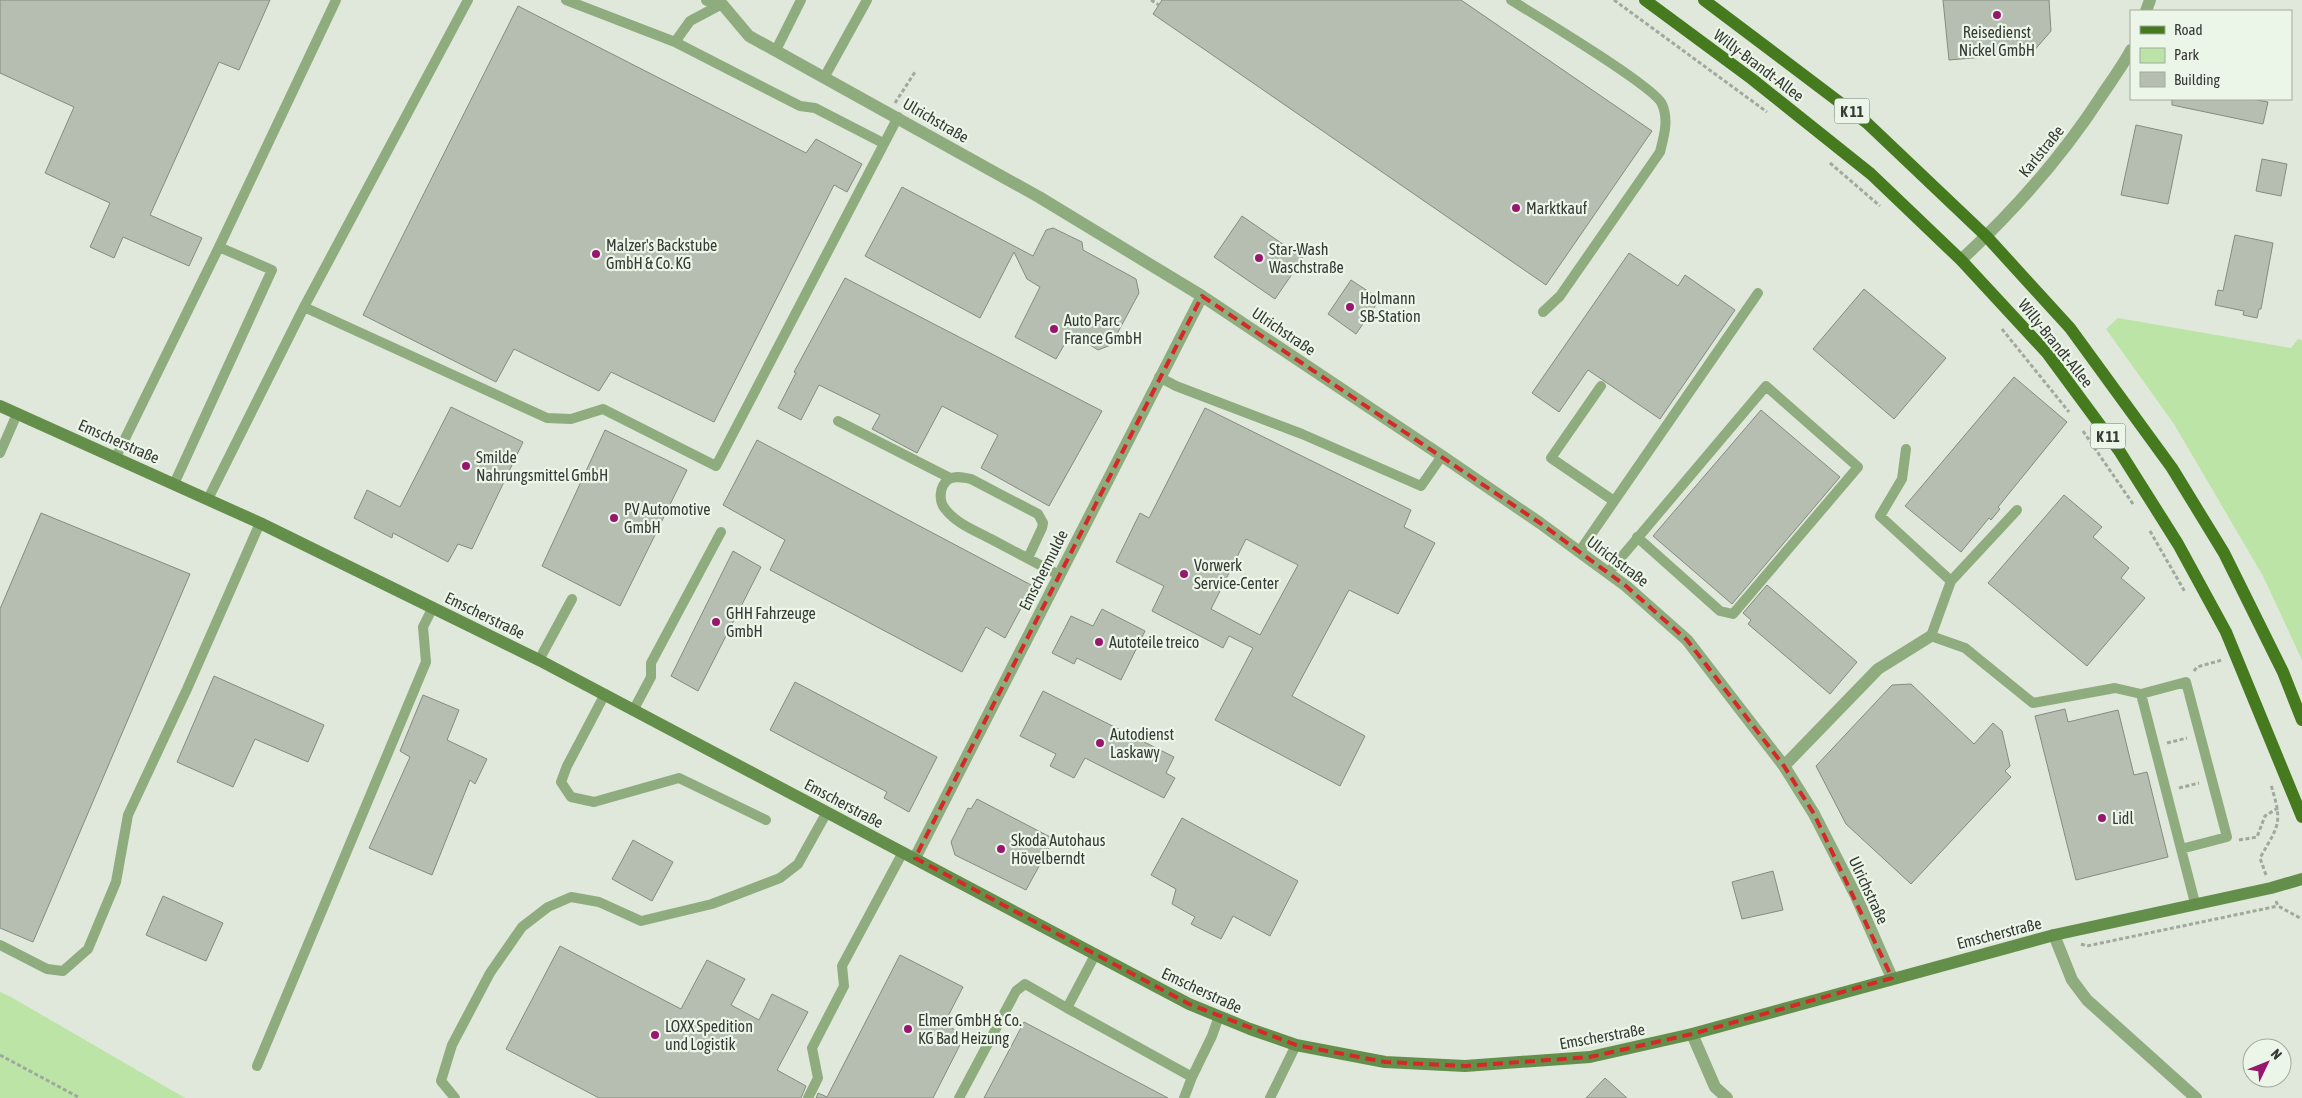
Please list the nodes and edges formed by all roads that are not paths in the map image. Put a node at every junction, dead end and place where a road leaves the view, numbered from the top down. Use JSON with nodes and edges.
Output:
{"nodes":[{"id":1,"x":336,"y":0,"type":"edge"},
{"id":2,"x":468,"y":0,"type":"edge"},
{"id":3,"x":566,"y":0,"type":"edge"},
{"id":4,"x":707,"y":0,"type":"edge"},
{"id":5,"x":800,"y":0,"type":"edge"},
{"id":6,"x":867,"y":0,"type":"edge"},
{"id":7,"x":1511,"y":0,"type":"edge"},
{"id":8,"x":1645,"y":0,"type":"edge"},
{"id":9,"x":1704,"y":0,"type":"edge"},
{"id":10,"x":722,"y":4,"type":"junction"},
{"id":11,"x":675,"y":42,"type":"junction"},
{"id":12,"x":776,"y":50,"type":"junction"},
{"id":13,"x":2130,"y":52,"type":"edge"},
{"id":14,"x":825,"y":76,"type":"junction"},
{"id":15,"x":893,"y":115,"type":"junction"},
{"id":16,"x":883,"y":143,"type":"junction"},
{"id":17,"x":1986,"y":237,"type":"junction"},
{"id":18,"x":219,"y":247,"type":"junction"},
{"id":19,"x":1961,"y":260,"type":"junction"},
{"id":20,"x":1758,"y":293,"type":"dead end"},
{"id":21,"x":1202,"y":296,"type":"junction"},
{"id":22,"x":304,"y":307,"type":"junction"},
{"id":23,"x":1543,"y":312,"type":"dead end"},
{"id":24,"x":1159,"y":377,"type":"junction"},
{"id":25,"x":1601,"y":386,"type":"dead end"},
{"id":26,"x":0,"y":406,"type":"edge"},
{"id":27,"x":17,"y":414,"type":"junction"},
{"id":28,"x":838,"y":420,"type":"dead end"},
{"id":29,"x":1906,"y":449,"type":"dead end"},
{"id":30,"x":0,"y":453,"type":"edge"},
{"id":31,"x":1442,"y":456,"type":"junction"},
{"id":32,"x":116,"y":457,"type":"junction"},
{"id":33,"x":950,"y":478,"type":"junction"},
{"id":34,"x":174,"y":484,"type":"junction"},
{"id":35,"x":208,"y":499,"type":"junction"},
{"id":36,"x":1614,"y":501,"type":"junction"},
{"id":37,"x":2017,"y":510,"type":"dead end"},
{"id":38,"x":260,"y":523,"type":"junction"},
{"id":39,"x":722,"y":532,"type":"dead end"},
{"id":40,"x":1637,"y":537,"type":"junction"},
{"id":41,"x":1579,"y":552,"type":"junction"},
{"id":42,"x":1028,"y":558,"type":"junction"},
{"id":43,"x":1608,"y":573,"type":"junction"},
{"id":44,"x":1059,"y":574,"type":"junction"},
{"id":45,"x":1951,"y":581,"type":"junction"},
{"id":46,"x":572,"y":598,"type":"dead end"},
{"id":47,"x":433,"y":607,"type":"junction"},
{"id":48,"x":1931,"y":636,"type":"junction"},
{"id":49,"x":539,"y":660,"type":"junction"},
{"id":50,"x":605,"y":694,"type":"junction"},
{"id":51,"x":2141,"y":694,"type":"junction"},
{"id":52,"x":634,"y":709,"type":"junction"},
{"id":53,"x":2302,"y":720,"type":"edge"},
{"id":54,"x":1784,"y":766,"type":"junction"},
{"id":55,"x":827,"y":812,"type":"junction"},
{"id":56,"x":2302,"y":817,"type":"edge"},
{"id":57,"x":766,"y":820,"type":"dead end"},
{"id":58,"x":2181,"y":849,"type":"junction"},
{"id":59,"x":903,"y":852,"type":"junction"},
{"id":60,"x":915,"y":858,"type":"junction"},
{"id":61,"x":2302,"y":879,"type":"edge"},
{"id":62,"x":2196,"y":903,"type":"junction"},
{"id":63,"x":2054,"y":935,"type":"junction"},
{"id":64,"x":0,"y":945,"type":"edge"},
{"id":65,"x":1095,"y":954,"type":"junction"},
{"id":66,"x":1892,"y":978,"type":"junction"},
{"id":67,"x":1067,"y":1008,"type":"junction"},
{"id":68,"x":1219,"y":1016,"type":"junction"},
{"id":69,"x":1692,"y":1034,"type":"junction"},
{"id":70,"x":1296,"y":1045,"type":"junction"},
{"id":71,"x":257,"y":1066,"type":"dead end"},
{"id":72,"x":1192,"y":1076,"type":"junction"},
{"id":73,"x":455,"y":1098,"type":"edge"},
{"id":74,"x":808,"y":1098,"type":"edge"},
{"id":75,"x":959,"y":1098,"type":"edge"},
{"id":76,"x":1184,"y":1098,"type":"edge"},
{"id":77,"x":1270,"y":1098,"type":"edge"},
{"id":78,"x":1727,"y":1098,"type":"edge"},
{"id":79,"x":2196,"y":1098,"type":"edge"}],
"edges":[{"from":1,"to":18,"type":"lane"},
{"from":2,"to":22,"type":"lane"},
{"from":3,"to":11,"type":"lane"},
{"from":4,"to":10,"type":"street"},
{"from":5,"to":12,"type":"lane"},
{"from":6,"to":14,"type":"lane"},
{"from":7,"to":23,"type":"lane"},
{"from":8,"to":19,"type":"main road","name":"Willy-Brandt-Allee","number":"K 11"},
{"from":9,"to":17,"type":"main road","name":"Willy-Brandt-Allee","number":"K 11"},
{"from":10,"to":11,"type":"lane"},
{"from":10,"to":12,"type":"street","name":"Ulrichstraße"},
{"from":11,"to":16,"type":"lane"},
{"from":12,"to":14,"type":"street","name":"Ulrichstraße"},
{"from":13,"to":17,"type":"street","name":"Karlstraße"},
{"from":14,"to":15,"type":"street","name":"Ulrichstraße"},
{"from":15,"to":16,"type":"lane"},
{"from":15,"to":21,"type":"street","name":"Ulrichstraße"},
{"from":16,"to":22,"type":"lane"},
{"from":17,"to":19,"type":"street","name":"Karlstraße"},
{"from":17,"to":53,"type":"main road","name":"Willy-Brandt-Allee","number":"K 11"},
{"from":18,"to":32,"type":"lane"},
{"from":18,"to":34,"type":"lane"},
{"from":19,"to":56,"type":"main road","name":"Willy-Brandt-Allee","number":"K 11"},
{"from":20,"to":36,"type":"lane"},
{"from":21,"to":24,"type":"street","name":"Emschermulde"},
{"from":21,"to":31,"type":"street","name":"Ulrichstraße"},
{"from":22,"to":35,"type":"lane"},
{"from":24,"to":31,"type":"lane"},
{"from":24,"to":44,"type":"street","name":"Emschermulde"},
{"from":25,"to":36,"type":"lane"},
{"from":26,"to":27,"type":"street","name":"Emscherstraße"},
{"from":27,"to":30,"type":"lane"},
{"from":27,"to":32,"type":"street","name":"Emscherstraße"},
{"from":28,"to":33,"type":"lane"},
{"from":29,"to":45,"type":"lane"},
{"from":31,"to":41,"type":"street","name":"Ulrichstraße"},
{"from":32,"to":34,"type":"street","name":"Emscherstraße"},
{"from":33,"to":42,"type":"lane"},
{"from":33,"to":42,"type":"lane"},
{"from":34,"to":35,"type":"street","name":"Emscherstraße"},
{"from":35,"to":38,"type":"street","name":"Emscherstraße"},
{"from":36,"to":41,"type":"lane"},
{"from":37,"to":45,"type":"lane"},
{"from":38,"to":47,"type":"street","name":"Emscherstraße"},
{"from":38,"to":64,"type":"lane"},
{"from":39,"to":52,"type":"lane"},
{"from":40,"to":40,"type":"lane"},
{"from":40,"to":43,"type":"lane"},
{"from":41,"to":43,"type":"street","name":"Ulrichstraße"},
{"from":42,"to":44,"type":"lane"},
{"from":43,"to":54,"type":"street","name":"Ulrichstraße"},
{"from":44,"to":60,"type":"street","name":"Emschermulde"},
{"from":45,"to":48,"type":"lane"},
{"from":46,"to":49,"type":"lane"},
{"from":47,"to":49,"type":"street","name":"Emscherstraße"},
{"from":47,"to":71,"type":"lane"},
{"from":48,"to":51,"type":"lane"},
{"from":48,"to":54,"type":"street"},
{"from":49,"to":50,"type":"street","name":"Emscherstraße"},
{"from":50,"to":52,"type":"street","name":"Emscherstraße"},
{"from":50,"to":57,"type":"lane"},
{"from":51,"to":58,"type":"lane"},
{"from":51,"to":58,"type":"lane"},
{"from":52,"to":55,"type":"street","name":"Emscherstraße"},
{"from":54,"to":66,"type":"street","name":"Ulrichstraße"},
{"from":55,"to":59,"type":"street","name":"Emscherstraße"},
{"from":55,"to":73,"type":"lane"},
{"from":58,"to":62,"type":"lane"},
{"from":59,"to":60,"type":"street","name":"Emscherstraße"},
{"from":59,"to":74,"type":"lane"},
{"from":60,"to":65,"type":"street","name":"Emscherstraße"},
{"from":61,"to":62,"type":"street","name":"Emscherstraße"},
{"from":62,"to":63,"type":"street","name":"Emscherstraße"},
{"from":63,"to":66,"type":"street","name":"Emscherstraße"},
{"from":63,"to":79,"type":"street","name":"Emscherstraße"},
{"from":65,"to":67,"type":"lane"},
{"from":65,"to":68,"type":"street","name":"Emscherstraße"},
{"from":66,"to":69,"type":"street","name":"Emscherstraße"},
{"from":67,"to":72,"type":"lane"},
{"from":67,"to":75,"type":"lane"},
{"from":68,"to":70,"type":"street","name":"Emscherstraße"},
{"from":68,"to":72,"type":"lane"},
{"from":69,"to":70,"type":"street","name":"Emscherstraße"},
{"from":69,"to":78,"type":"street"},
{"from":70,"to":77,"type":"lane"},
{"from":72,"to":76,"type":"lane"}]}
